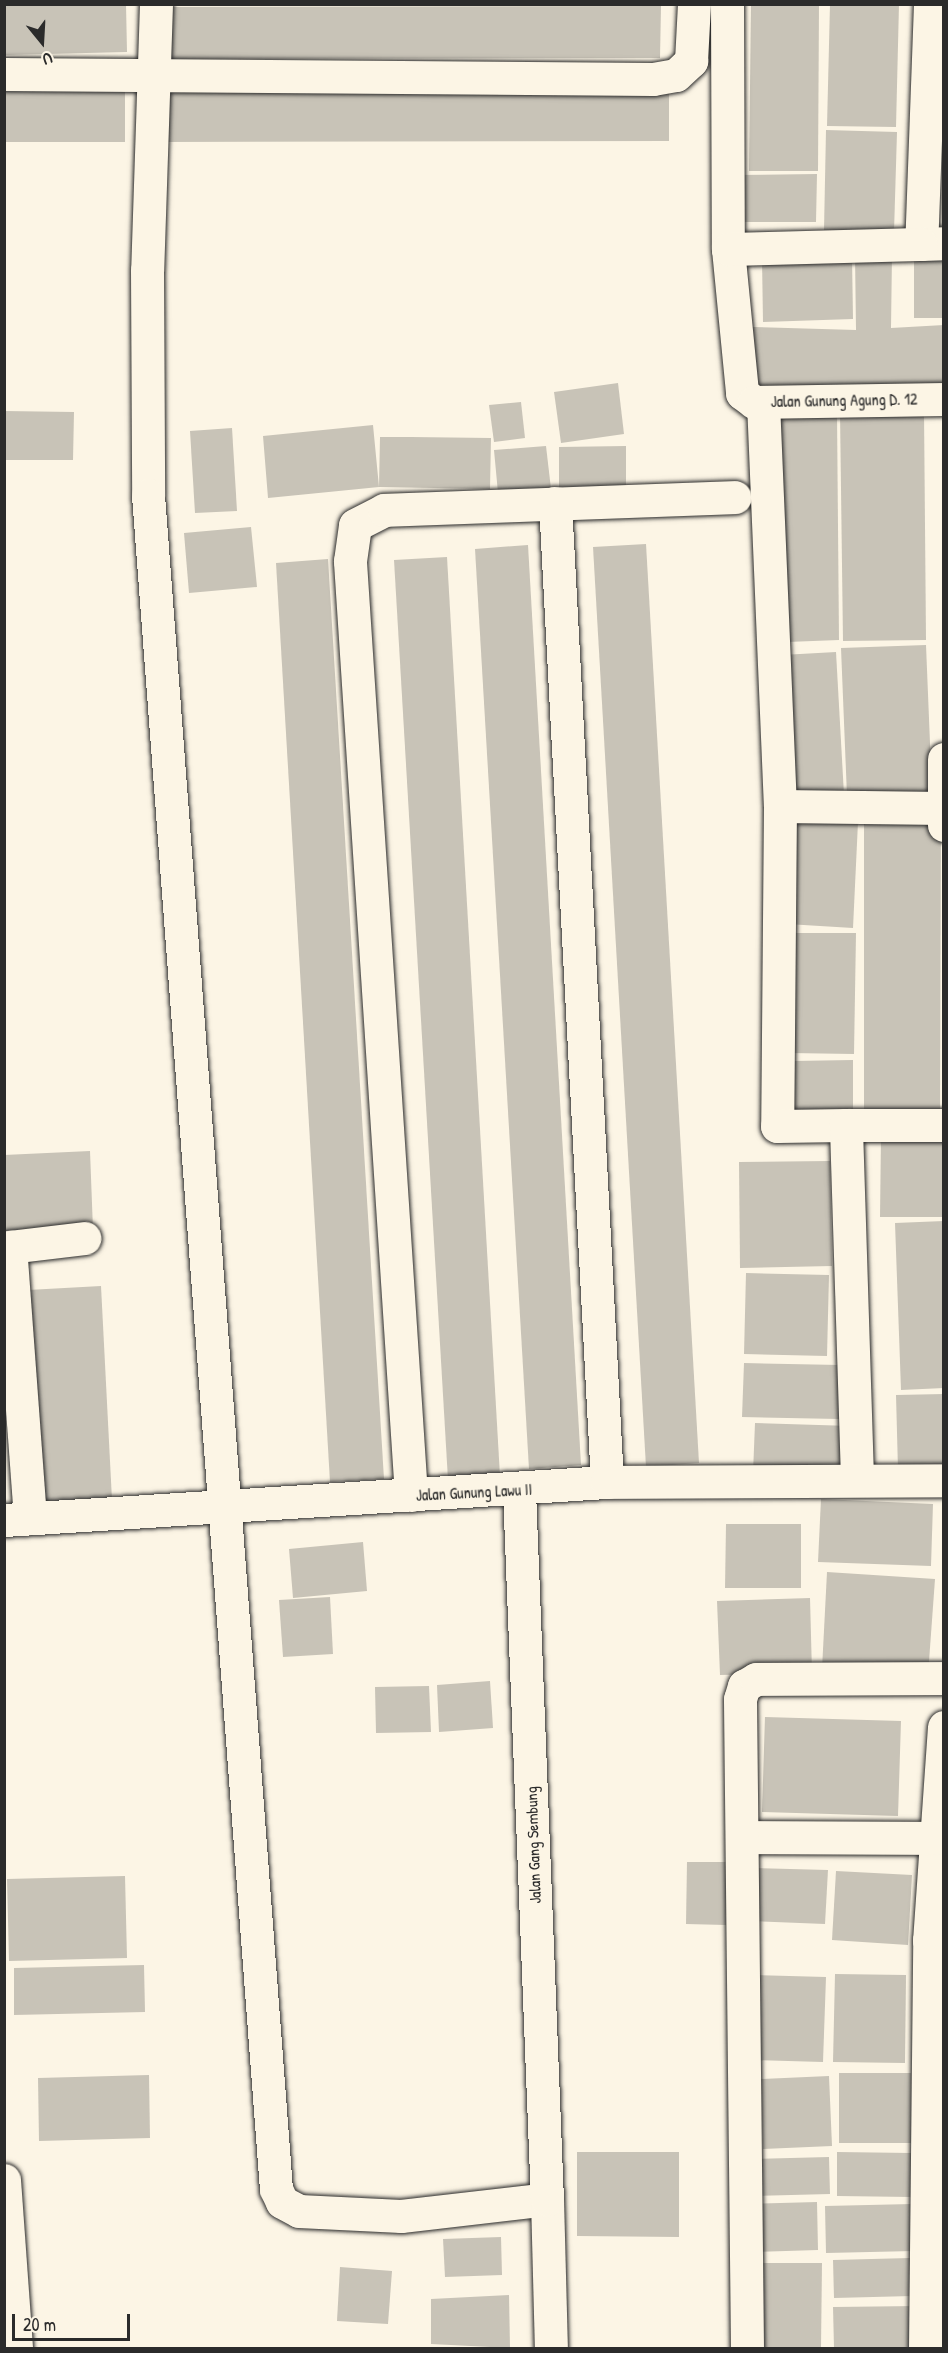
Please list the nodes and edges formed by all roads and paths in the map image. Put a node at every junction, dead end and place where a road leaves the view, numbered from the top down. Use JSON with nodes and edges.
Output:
{"nodes":[{"id":1,"x":156,"y":4,"type":"edge"},
{"id":2,"x":694,"y":4,"type":"edge"},
{"id":3,"x":727,"y":4,"type":"edge"},
{"id":4,"x":930,"y":4,"type":"edge"},
{"id":5,"x":4,"y":74,"type":"edge"},
{"id":6,"x":152,"y":74,"type":"junction"},
{"id":7,"x":932,"y":243,"type":"edge"},
{"id":8,"x":728,"y":249,"type":"junction"},
{"id":9,"x":944,"y":399,"type":"edge"},
{"id":10,"x":754,"y":400,"type":"junction"},
{"id":11,"x":735,"y":497,"type":"dead end"},
{"id":12,"x":555,"y":503,"type":"junction"},
{"id":13,"x":944,"y":759,"type":"edge"},
{"id":14,"x":780,"y":806,"type":"junction"},
{"id":15,"x":943,"y":807,"type":"edge"},
{"id":16,"x":944,"y":825,"type":"edge"},
{"id":17,"x":846,"y":1125,"type":"junction"},
{"id":18,"x":944,"y":1125,"type":"edge"},
{"id":19,"x":84,"y":1238,"type":"dead end"},
{"id":20,"x":7,"y":1247,"type":"edge"},
{"id":21,"x":856,"y":1478,"type":"junction"},
{"id":22,"x":944,"y":1480,"type":"edge"},
{"id":23,"x":607,"y":1482,"type":"junction"},
{"id":24,"x":519,"y":1491,"type":"junction"},
{"id":25,"x":411,"y":1495,"type":"junction"},
{"id":26,"x":224,"y":1510,"type":"junction"},
{"id":27,"x":17,"y":1519,"type":"edge"},
{"id":28,"x":944,"y":1677,"type":"edge"},
{"id":29,"x":944,"y":1727,"type":"edge"},
{"id":30,"x":742,"y":1837,"type":"junction"},
{"id":31,"x":936,"y":1838,"type":"junction"},
{"id":32,"x":936,"y":1940,"type":"edge"},
{"id":33,"x":4,"y":2180,"type":"edge"},
{"id":34,"x":547,"y":2199,"type":"junction"},
{"id":35,"x":16,"y":2349,"type":"edge"},
{"id":36,"x":550,"y":2349,"type":"edge"},
{"id":37,"x":747,"y":2349,"type":"edge"},
{"id":38,"x":925,"y":2349,"type":"edge"}],
"edges":[{"from":1,"to":6,"type":"street"},
{"from":2,"to":6,"type":"street"},
{"from":3,"to":8,"type":"street"},
{"from":4,"to":7,"type":"street"},
{"from":5,"to":6,"type":"street"},
{"from":6,"to":26,"type":"street"},
{"from":7,"to":8,"type":"street"},
{"from":8,"to":10,"type":"street"},
{"from":9,"to":10,"type":"street","name":"Jalan Gunung Agung D. 12"},
{"from":10,"to":14,"type":"street"},
{"from":11,"to":12,"type":"street"},
{"from":12,"to":23,"type":"street"},
{"from":12,"to":25,"type":"street"},
{"from":13,"to":15,"type":"street"},
{"from":14,"to":15,"type":"street"},
{"from":14,"to":17,"type":"street"},
{"from":15,"to":16,"type":"street"},
{"from":17,"to":18,"type":"street"},
{"from":17,"to":21,"type":"street"},
{"from":19,"to":20,"type":"street"},
{"from":20,"to":27,"type":"street"},
{"from":21,"to":22,"type":"street","name":"Jalan Gunung Lawu II"},
{"from":21,"to":23,"type":"street","name":"Jalan Gunung Lawu II"},
{"from":23,"to":24,"type":"street","name":"Jalan Gunung Lawu II"},
{"from":24,"to":25,"type":"street","name":"Jalan Gunung Lawu II"},
{"from":24,"to":34,"type":"street","name":"Jalan Gang Sembung"},
{"from":25,"to":26,"type":"street","name":"Jalan Gunung Lawu II"},
{"from":26,"to":27,"type":"street","name":"Jalan Gunung Lawu II"},
{"from":26,"to":34,"type":"street"},
{"from":28,"to":30,"type":"street"},
{"from":29,"to":31,"type":"street"},
{"from":30,"to":31,"type":"street"},
{"from":30,"to":37,"type":"street"},
{"from":31,"to":32,"type":"street"},
{"from":32,"to":38,"type":"street"},
{"from":33,"to":35,"type":"street"},
{"from":34,"to":36,"type":"street","name":"Jalan Gang Sembung"}]}
